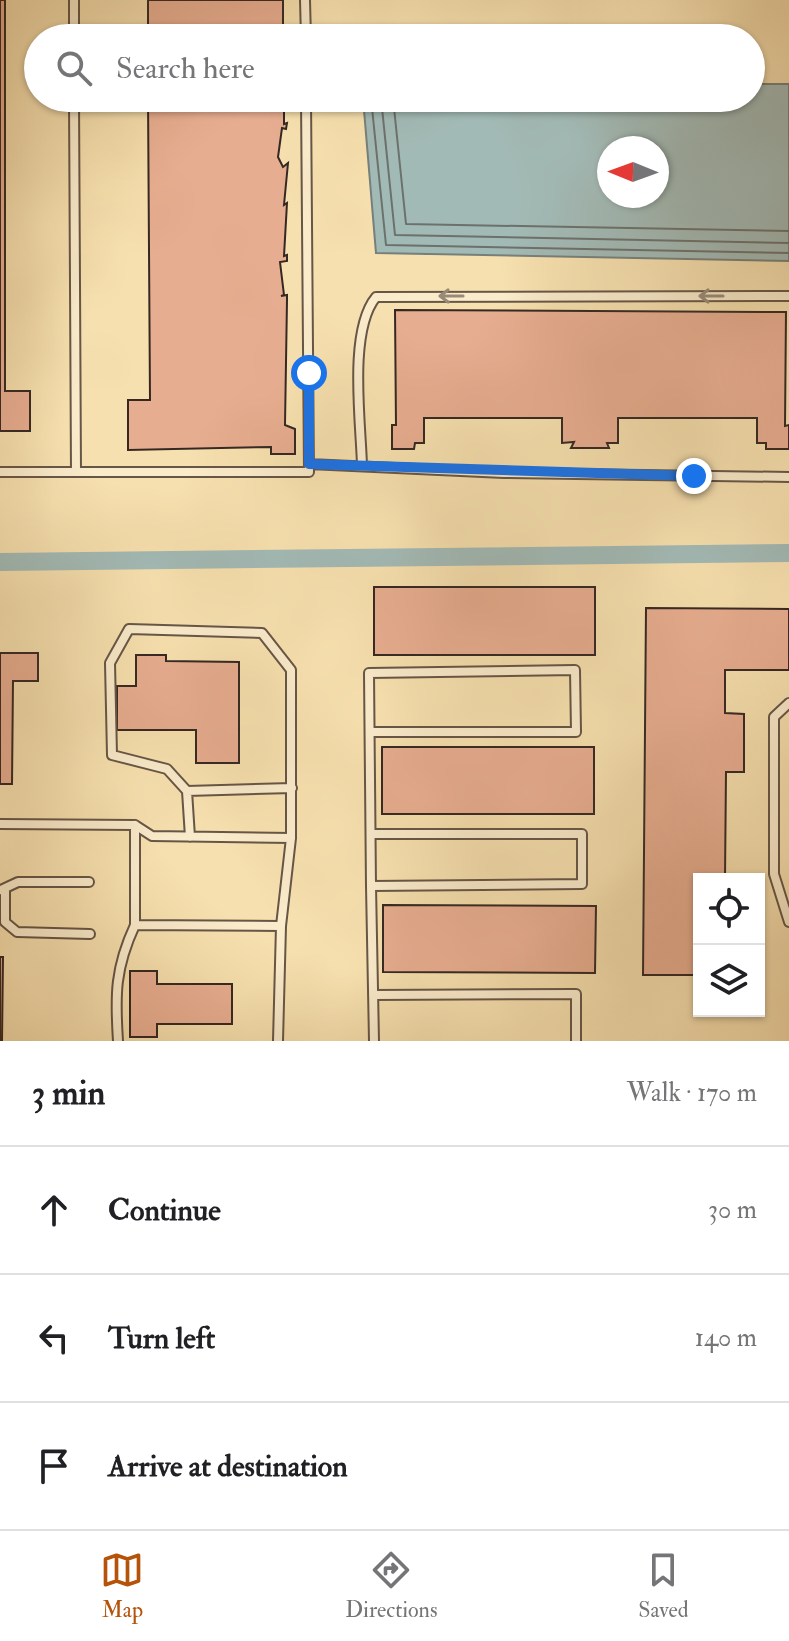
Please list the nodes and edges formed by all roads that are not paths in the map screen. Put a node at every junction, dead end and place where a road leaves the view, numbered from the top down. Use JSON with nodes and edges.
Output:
{"nodes":[{"id":1,"x":74,"y":0,"type":"edge"},
{"id":2,"x":305,"y":0,"type":"edge"},
{"id":3,"x":74,"y":24,"type":"edge"},
{"id":4,"x":306,"y":24,"type":"edge"},
{"id":5,"x":74,"y":112,"type":"edge"},
{"id":6,"x":306,"y":112,"type":"edge"},
{"id":7,"x":789,"y":296,"type":"edge"},
{"id":8,"x":309,"y":464,"type":"junction"},
{"id":9,"x":362,"y":466,"type":"junction"},
{"id":10,"x":0,"y":472,"type":"edge"},
{"id":11,"x":76,"y":472,"type":"junction"},
{"id":12,"x":789,"y":477,"type":"edge"},
{"id":13,"x":789,"y":703,"type":"edge"},
{"id":14,"x":371,"y":732,"type":"junction"},
{"id":15,"x":292,"y":788,"type":"junction"},
{"id":16,"x":187,"y":791,"type":"junction"},
{"id":17,"x":0,"y":824,"type":"edge"},
{"id":18,"x":135,"y":825,"type":"junction"},
{"id":19,"x":371,"y":834,"type":"junction"},
{"id":20,"x":190,"y":837,"type":"junction"},
{"id":21,"x":291,"y":838,"type":"junction"},
{"id":22,"x":89,"y":882,"type":"dead end"},
{"id":23,"x":371,"y":886,"type":"junction"},
{"id":24,"x":3,"y":890,"type":"edge"},
{"id":25,"x":789,"y":922,"type":"edge"},
{"id":26,"x":135,"y":925,"type":"junction"},
{"id":27,"x":281,"y":926,"type":"junction"},
{"id":28,"x":90,"y":934,"type":"dead end"},
{"id":29,"x":373,"y":995,"type":"junction"},
{"id":30,"x":118,"y":1041,"type":"edge"},
{"id":31,"x":278,"y":1041,"type":"edge"},
{"id":32,"x":374,"y":1041,"type":"edge"},
{"id":33,"x":576,"y":1041,"type":"edge"}],
"edges":[{"from":1,"to":3,"type":"lane"},
{"from":2,"to":4,"type":"lane"},
{"from":5,"to":11,"type":"lane"},
{"from":6,"to":8,"type":"lane"},
{"from":7,"to":9,"type":"lane","one_way":true},
{"from":8,"to":9,"type":"lane"},
{"from":8,"to":11,"type":"lane"},
{"from":9,"to":12,"type":"lane"},
{"from":10,"to":11,"type":"lane"},
{"from":13,"to":25,"type":"lane"},
{"from":14,"to":14,"type":"lane"},
{"from":14,"to":19,"type":"lane"},
{"from":15,"to":16,"type":"lane"},
{"from":15,"to":16,"type":"lane"},
{"from":15,"to":21,"type":"lane"},
{"from":16,"to":20,"type":"lane"},
{"from":17,"to":18,"type":"lane"},
{"from":18,"to":20,"type":"lane"},
{"from":18,"to":26,"type":"lane"},
{"from":19,"to":23,"type":"lane"},
{"from":19,"to":23,"type":"lane"},
{"from":20,"to":21,"type":"lane"},
{"from":21,"to":27,"type":"lane"},
{"from":22,"to":24,"type":"lane"},
{"from":23,"to":29,"type":"lane"},
{"from":24,"to":28,"type":"lane"},
{"from":26,"to":27,"type":"lane"},
{"from":26,"to":30,"type":"lane"},
{"from":27,"to":31,"type":"lane"},
{"from":29,"to":32,"type":"lane"},
{"from":29,"to":33,"type":"lane"}]}
